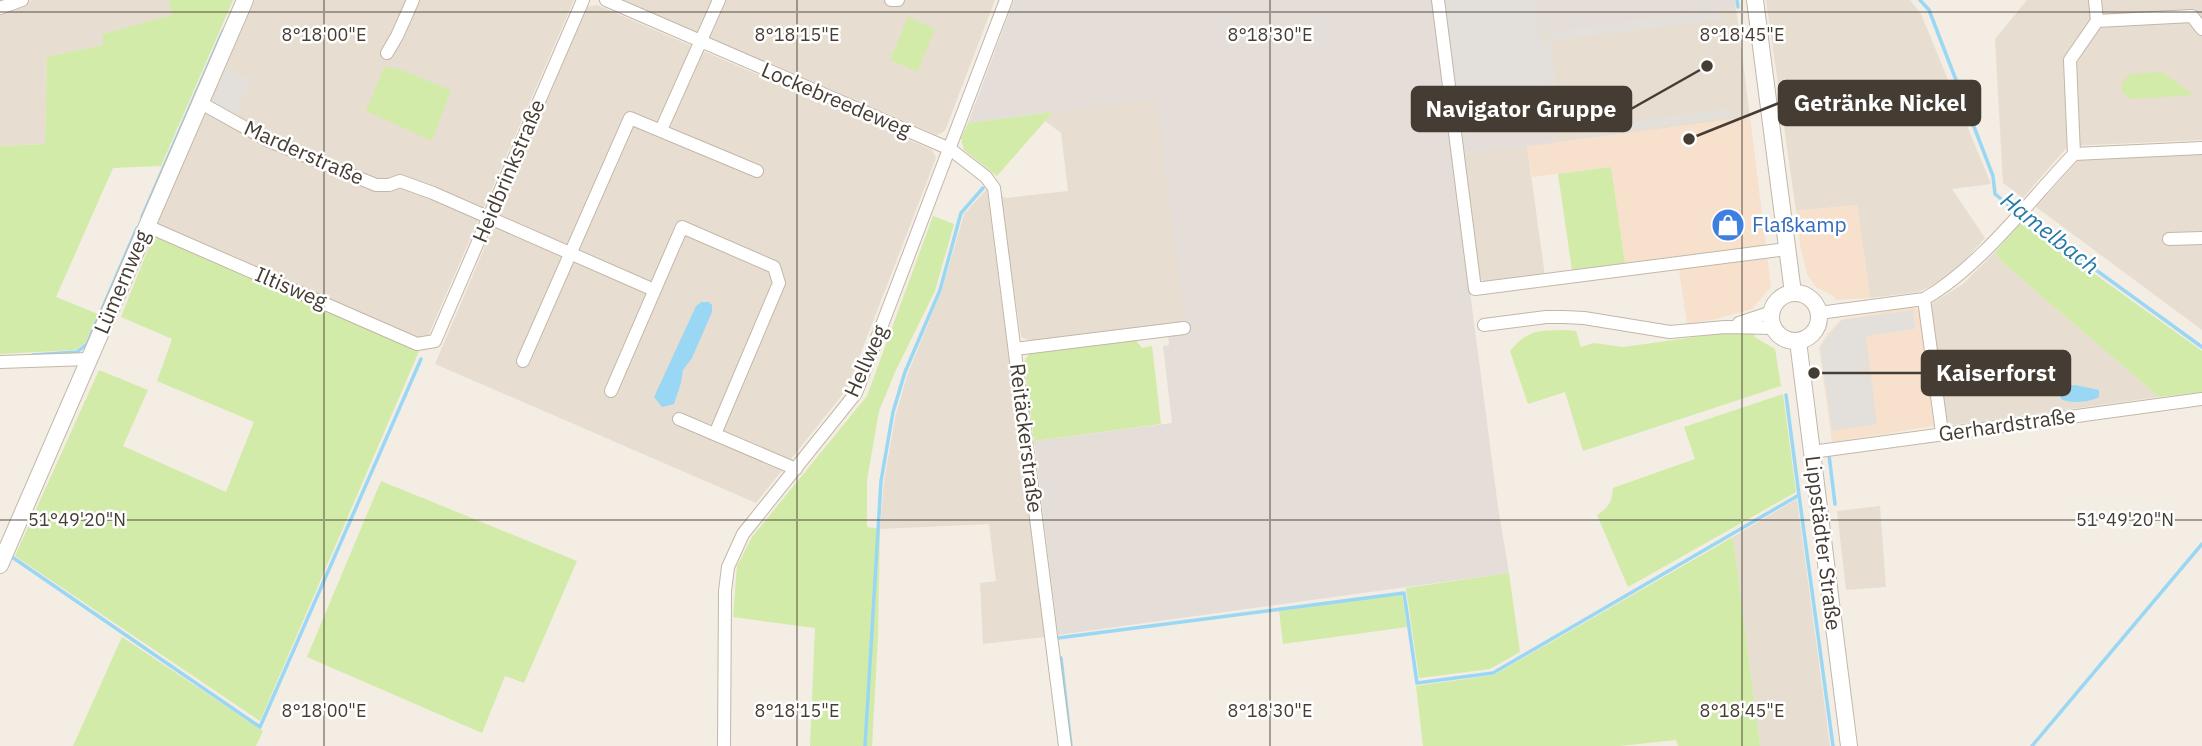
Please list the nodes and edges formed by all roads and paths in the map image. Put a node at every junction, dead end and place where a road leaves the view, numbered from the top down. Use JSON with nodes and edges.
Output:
{"nodes":[{"id":1,"x":22,"y":0,"type":"edge"},
{"id":2,"x":245,"y":0,"type":"edge"},
{"id":3,"x":413,"y":0,"type":"edge"},
{"id":4,"x":583,"y":0,"type":"edge"},
{"id":5,"x":606,"y":0,"type":"edge"},
{"id":6,"x":719,"y":0,"type":"edge"},
{"id":7,"x":891,"y":0,"type":"edge"},
{"id":8,"x":898,"y":0,"type":"edge"},
{"id":9,"x":1006,"y":0,"type":"edge"},
{"id":10,"x":1438,"y":0,"type":"edge"},
{"id":11,"x":1755,"y":0,"type":"edge"},
{"id":12,"x":2095,"y":0,"type":"edge"},
{"id":13,"x":0,"y":8,"type":"edge"},
{"id":14,"x":2097,"y":21,"type":"junction"},
{"id":15,"x":2202,"y":29,"type":"edge"},
{"id":16,"x":700,"y":42,"type":"junction"},
{"id":17,"x":387,"y":53,"type":"dead end"},
{"id":18,"x":201,"y":103,"type":"junction"},
{"id":19,"x":661,"y":130,"type":"junction"},
{"id":20,"x":2202,"y":148,"type":"edge"},
{"id":21,"x":950,"y":149,"type":"junction"},
{"id":22,"x":2074,"y":154,"type":"junction"},
{"id":23,"x":757,"y":171,"type":"dead end"},
{"id":24,"x":488,"y":219,"type":"junction"},
{"id":25,"x":147,"y":226,"type":"junction"},
{"id":26,"x":2202,"y":238,"type":"edge"},
{"id":27,"x":2169,"y":239,"type":"dead end"},
{"id":28,"x":1787,"y":249,"type":"junction"},
{"id":29,"x":570,"y":254,"type":"junction"},
{"id":30,"x":654,"y":290,"type":"junction"},
{"id":31,"x":1793,"y":293,"type":"junction"},
{"id":32,"x":1924,"y":299,"type":"junction"},
{"id":33,"x":1819,"y":313,"type":"junction"},
{"id":34,"x":1773,"y":320,"type":"junction"},
{"id":35,"x":1484,"y":325,"type":"dead end"},
{"id":36,"x":1184,"y":328,"type":"dead end"},
{"id":37,"x":435,"y":341,"type":"joint"},
{"id":38,"x":1798,"y":341,"type":"junction"},
{"id":39,"x":1015,"y":349,"type":"junction"},
{"id":40,"x":89,"y":359,"type":"junction"},
{"id":41,"x":523,"y":361,"type":"dead end"},
{"id":42,"x":0,"y":362,"type":"edge"},
{"id":43,"x":611,"y":391,"type":"dead end"},
{"id":44,"x":2202,"y":399,"type":"edge"},
{"id":45,"x":679,"y":419,"type":"dead end"},
{"id":46,"x":1942,"y":433,"type":"junction"},
{"id":47,"x":715,"y":434,"type":"junction"},
{"id":48,"x":1812,"y":452,"type":"junction"},
{"id":49,"x":796,"y":469,"type":"junction"},
{"id":50,"x":0,"y":565,"type":"edge"},
{"id":51,"x":724,"y":746,"type":"edge"},
{"id":52,"x":1065,"y":746,"type":"edge"},
{"id":53,"x":1850,"y":746,"type":"edge"}],
"edges":[{"from":1,"to":13,"type":"street"},
{"from":2,"to":18,"type":"street","name":"Lümernweg"},
{"from":3,"to":17,"type":"street"},
{"from":4,"to":24,"type":"street","name":"Heidbrinkstraße"},
{"from":5,"to":16,"type":"street","name":"Lockebreedeweg"},
{"from":6,"to":16,"type":"street"},
{"from":7,"to":8,"type":"street"},
{"from":9,"to":21,"type":"street","name":"Hellweg"},
{"from":10,"to":28,"type":"street"},
{"from":11,"to":28,"type":"street"},
{"from":12,"to":14,"type":"street"},
{"from":14,"to":15,"type":"street"},
{"from":14,"to":22,"type":"street"},
{"from":16,"to":19,"type":"street"},
{"from":16,"to":21,"type":"street","name":"Lockebreedeweg"},
{"from":18,"to":24,"type":"street","name":"Marderstraße"},
{"from":18,"to":25,"type":"street","name":"Lümernweg"},
{"from":19,"to":23,"type":"street"},
{"from":19,"to":29,"type":"street"},
{"from":20,"to":22,"type":"street"},
{"from":21,"to":39,"type":"street","name":"Reitäckerstraße"},
{"from":21,"to":49,"type":"street","name":"Hellweg"},
{"from":22,"to":32,"type":"street"},
{"from":24,"to":29,"type":"street","name":"Marderstraße"},
{"from":24,"to":37,"type":"street","name":"Heidbrinkstraße"},
{"from":25,"to":37,"type":"street","name":"Iltisweg"},
{"from":25,"to":40,"type":"street","name":"Lümernweg"},
{"from":26,"to":27,"type":"street"},
{"from":28,"to":31,"type":"street"},
{"from":29,"to":30,"type":"street","name":"Marderstraße"},
{"from":29,"to":41,"type":"street"},
{"from":30,"to":43,"type":"street"},
{"from":30,"to":47,"type":"street"},
{"from":31,"to":33,"type":"street"},
{"from":31,"to":34,"type":"street"},
{"from":32,"to":33,"type":"street"},
{"from":32,"to":46,"type":"street"},
{"from":33,"to":38,"type":"street"},
{"from":34,"to":35,"type":"street"},
{"from":34,"to":38,"type":"street"},
{"from":36,"to":39,"type":"street"},
{"from":38,"to":48,"type":"street","name":"Lippstädter Straße"},
{"from":39,"to":52,"type":"street","name":"Reitäckerstraße"},
{"from":40,"to":42,"type":"street"},
{"from":40,"to":50,"type":"street","name":"Lümernweg"},
{"from":44,"to":46,"type":"street","name":"Gerhardstraße"},
{"from":45,"to":47,"type":"street"},
{"from":46,"to":48,"type":"street","name":"Gerhardstraße"},
{"from":47,"to":49,"type":"street"},
{"from":48,"to":53,"type":"street","name":"Lippstädter Straße"},
{"from":49,"to":51,"type":"street","name":"Hellweg"}]}
